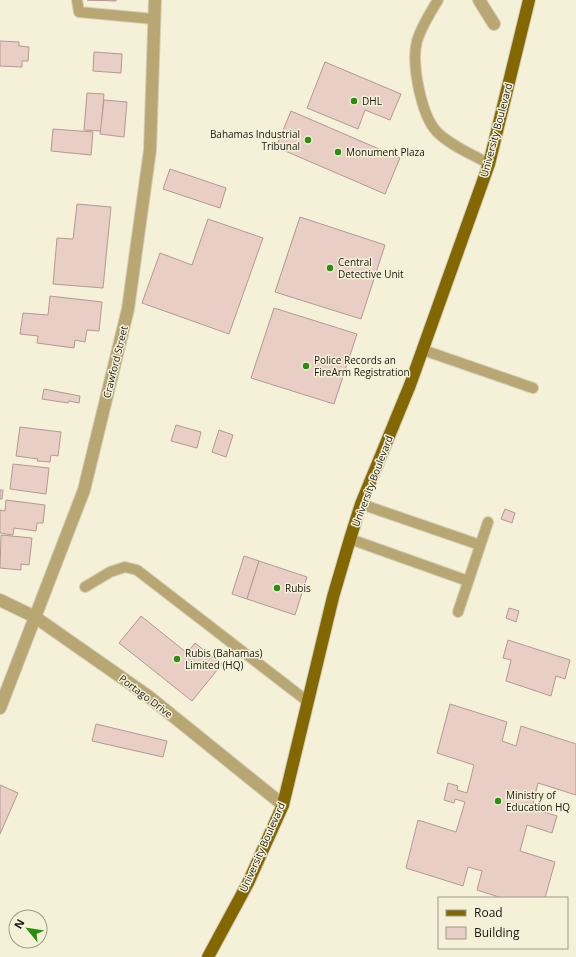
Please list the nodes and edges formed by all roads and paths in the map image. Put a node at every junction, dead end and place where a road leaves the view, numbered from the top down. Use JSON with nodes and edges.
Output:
{"nodes":[{"id":1,"x":77,"y":0,"type":"edge"},
{"id":2,"x":155,"y":0,"type":"edge"},
{"id":3,"x":438,"y":0,"type":"edge"},
{"id":4,"x":479,"y":0,"type":"edge"},
{"id":5,"x":529,"y":0,"type":"edge"},
{"id":6,"x":154,"y":19,"type":"junction"},
{"id":7,"x":494,"y":24,"type":"dead end"},
{"id":8,"x":489,"y":164,"type":"junction"},
{"id":9,"x":423,"y":350,"type":"junction"},
{"id":10,"x":533,"y":388,"type":"dead end"},
{"id":11,"x":361,"y":504,"type":"junction"},
{"id":12,"x":488,"y":522,"type":"dead end"},
{"id":13,"x":350,"y":539,"type":"junction"},
{"id":14,"x":480,"y":545,"type":"junction"},
{"id":15,"x":468,"y":581,"type":"junction"},
{"id":16,"x":85,"y":587,"type":"dead end"},
{"id":17,"x":0,"y":600,"type":"edge"},
{"id":18,"x":458,"y":612,"type":"dead end"},
{"id":19,"x":35,"y":617,"type":"junction"},
{"id":20,"x":308,"y":700,"type":"junction"},
{"id":21,"x":0,"y":708,"type":"edge"},
{"id":22,"x":283,"y":805,"type":"junction"},
{"id":23,"x":208,"y":957,"type":"edge"}],
"edges":[{"from":1,"to":6,"type":"lane"},
{"from":2,"to":6,"type":"street","name":"Crawford Street"},
{"from":3,"to":8,"type":"lane"},
{"from":4,"to":7,"type":"street"},
{"from":5,"to":8,"type":"main road","name":"University Boulevard"},
{"from":6,"to":19,"type":"street","name":"Crawford Street"},
{"from":8,"to":9,"type":"main road","name":"University Boulevard"},
{"from":9,"to":10,"type":"lane"},
{"from":9,"to":11,"type":"main road","name":"University Boulevard"},
{"from":11,"to":13,"type":"main road","name":"University Boulevard"},
{"from":11,"to":14,"type":"lane"},
{"from":12,"to":14,"type":"lane"},
{"from":13,"to":15,"type":"lane"},
{"from":13,"to":20,"type":"main road","name":"University Boulevard"},
{"from":14,"to":15,"type":"lane"},
{"from":15,"to":18,"type":"lane"},
{"from":16,"to":20,"type":"lane"},
{"from":17,"to":19,"type":"street","name":"Portago Drive"},
{"from":19,"to":21,"type":"street","name":"Crawford Street"},
{"from":19,"to":22,"type":"street","name":"Portago Drive"},
{"from":20,"to":22,"type":"main road","name":"University Boulevard"},
{"from":22,"to":23,"type":"main road","name":"University Boulevard"}]}
